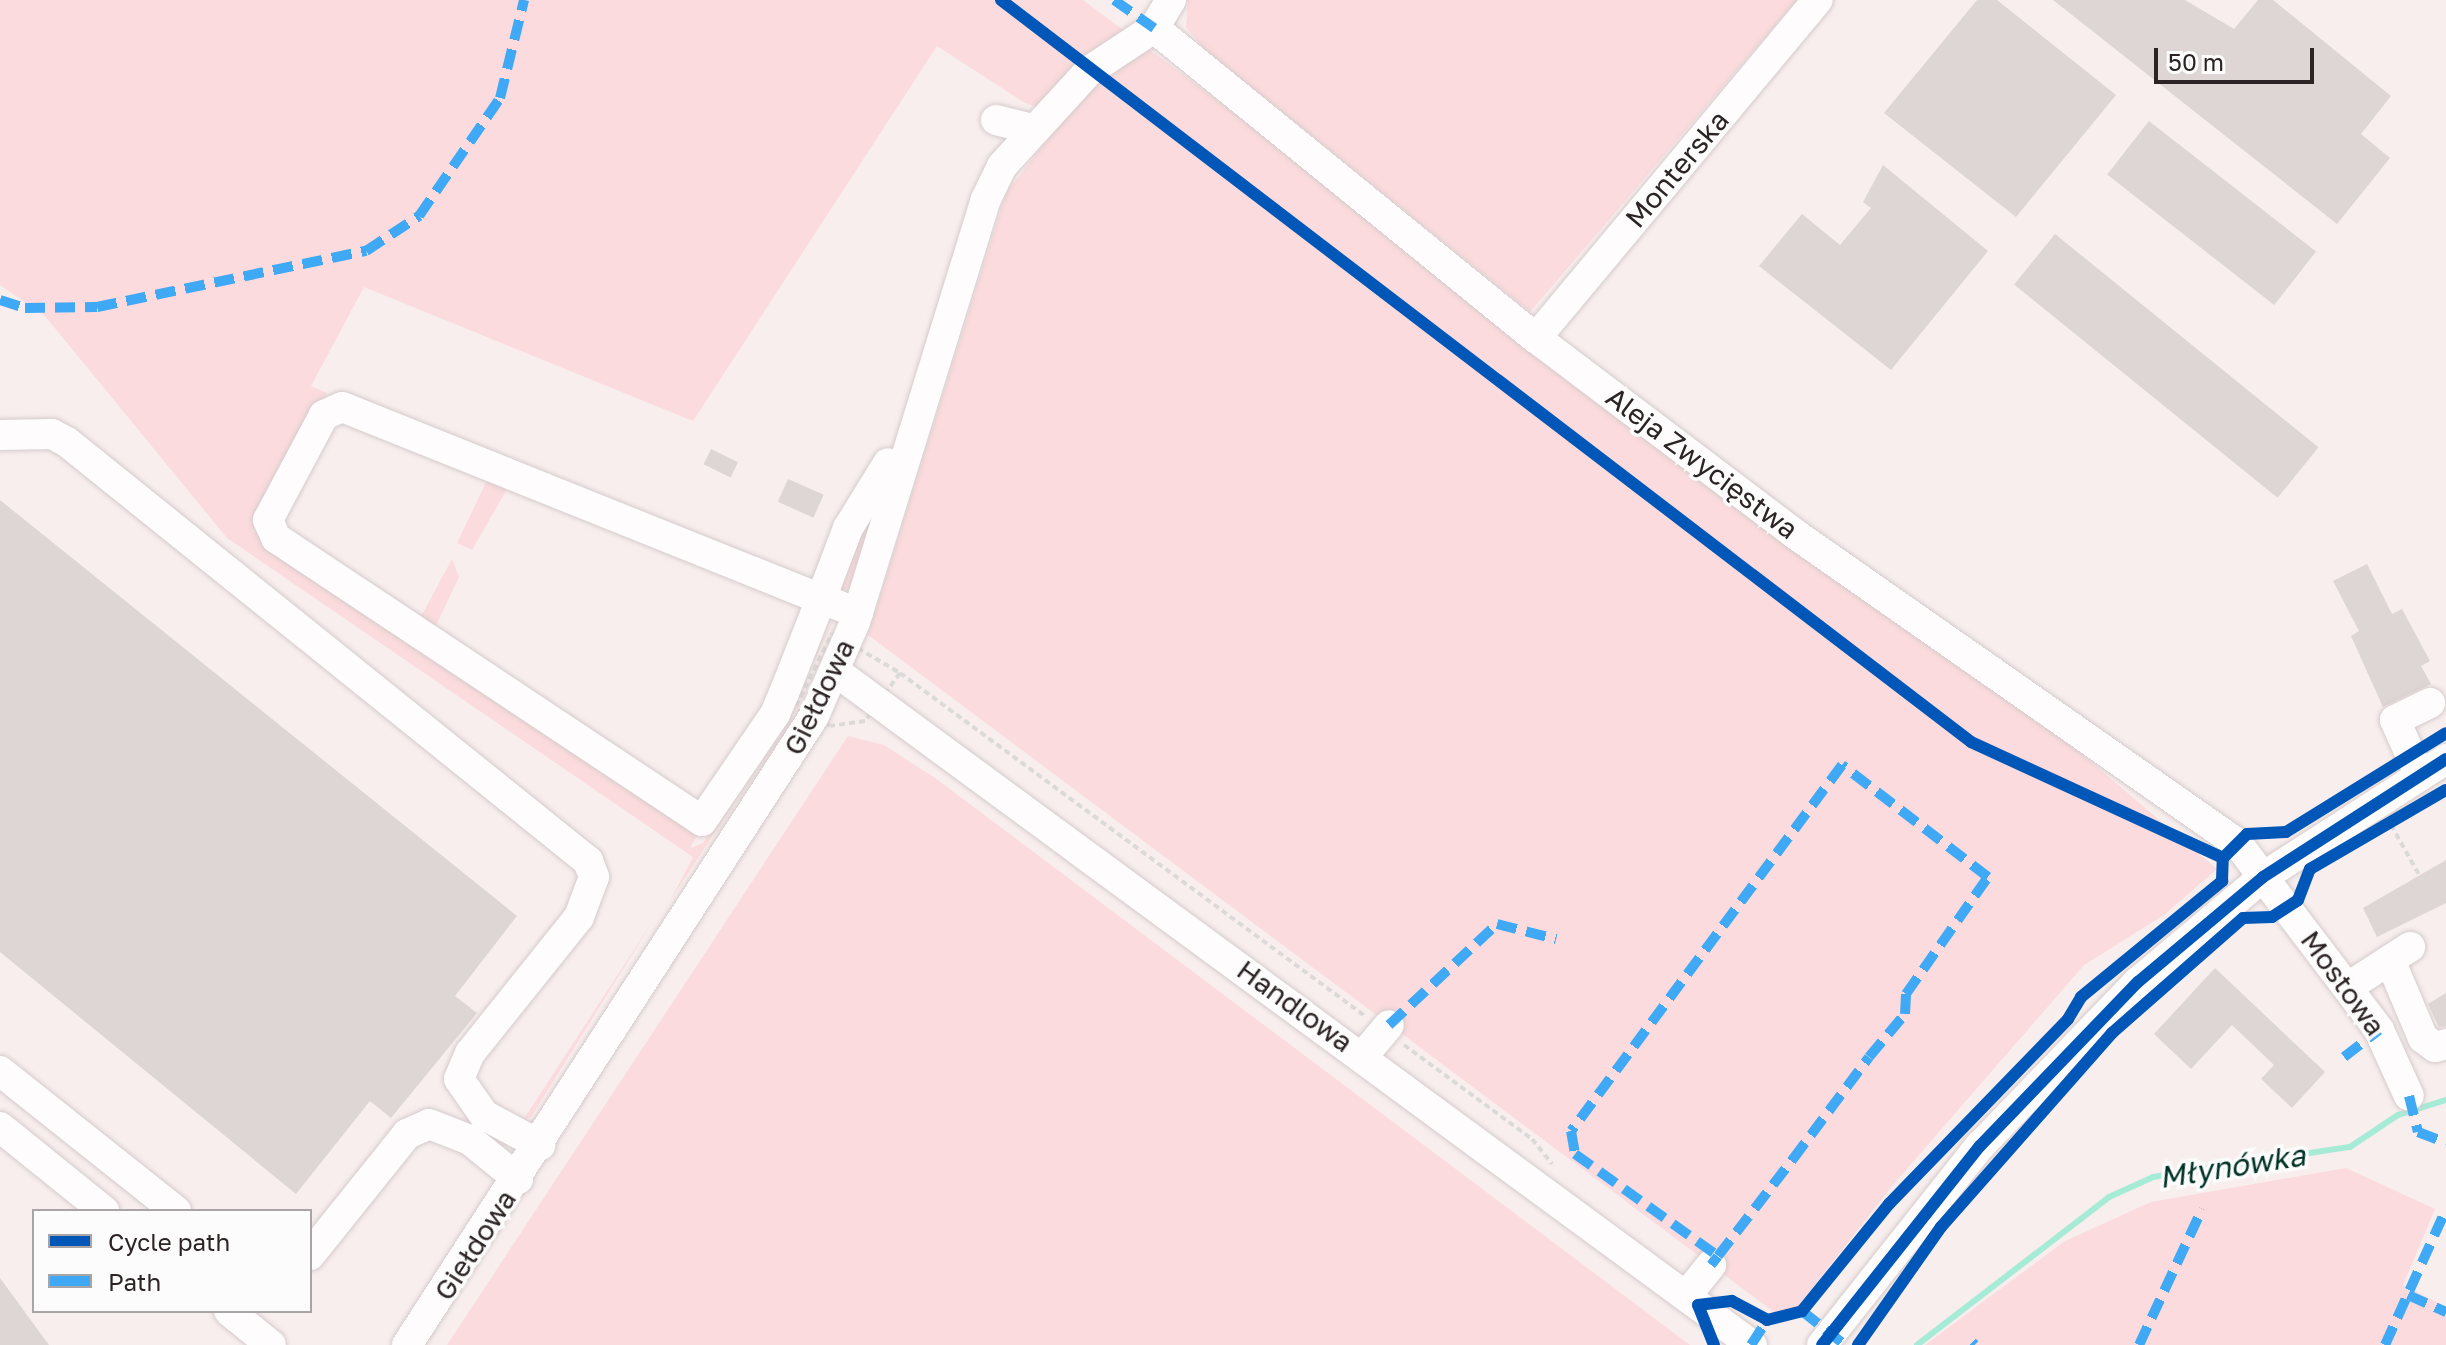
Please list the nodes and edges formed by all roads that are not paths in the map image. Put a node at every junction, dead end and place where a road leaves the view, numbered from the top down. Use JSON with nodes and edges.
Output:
{"nodes":[{"id":1,"x":1818,"y":0,"type":"edge"},
{"id":2,"x":1158,"y":14,"type":"edge"},
{"id":3,"x":996,"y":120,"type":"dead end"},
{"id":4,"x":1031,"y":129,"type":"junction"},
{"id":5,"x":1536,"y":338,"type":"junction"},
{"id":6,"x":0,"y":435,"type":"edge"},
{"id":7,"x":887,"y":463,"type":"junction"},
{"id":8,"x":821,"y":599,"type":"junction"},
{"id":9,"x":858,"y":613,"type":"junction"},
{"id":10,"x":835,"y":671,"type":"junction"},
{"id":11,"x":2430,"y":703,"type":"dead end"},
{"id":12,"x":2446,"y":759,"type":"edge"},
{"id":13,"x":2419,"y":774,"type":"junction"},
{"id":14,"x":2263,"y":877,"type":"junction"},
{"id":15,"x":2348,"y":987,"type":"junction"},
{"id":16,"x":1387,"y":1027,"type":"road end"},
{"id":17,"x":2446,"y":1044,"type":"edge"},
{"id":18,"x":1363,"y":1056,"type":"junction"},
{"id":19,"x":0,"y":1071,"type":"edge"},
{"id":20,"x":459,"y":1079,"type":"junction"},
{"id":21,"x":2409,"y":1096,"type":"dead end"},
{"id":22,"x":429,"y":1124,"type":"junction"},
{"id":23,"x":0,"y":1127,"type":"edge"},
{"id":24,"x":540,"y":1145,"type":"junction"},
{"id":25,"x":518,"y":1179,"type":"junction"},
{"id":26,"x":102,"y":1209,"type":"edge"},
{"id":27,"x":173,"y":1209,"type":"edge"},
{"id":28,"x":312,"y":1253,"type":"edge"},
{"id":29,"x":1711,"y":1265,"type":"dead end"},
{"id":30,"x":1686,"y":1296,"type":"junction"},
{"id":31,"x":231,"y":1313,"type":"edge"},
{"id":32,"x":271,"y":1345,"type":"edge"},
{"id":33,"x":407,"y":1345,"type":"edge"},
{"id":34,"x":1752,"y":1345,"type":"edge"},
{"id":35,"x":1822,"y":1345,"type":"edge"}],
"edges":[{"from":1,"to":5,"type":"street","name":"Monterska"},
{"from":2,"to":4,"type":"street","name":"Giełdowa"},
{"from":2,"to":5,"type":"street","name":"Aleja Zwycięstwa"},
{"from":3,"to":4,"type":"street"},
{"from":4,"to":7,"type":"street","name":"Giełdowa"},
{"from":5,"to":14,"type":"street","name":"Aleja Zwycięstwa"},
{"from":6,"to":20,"type":"street"},
{"from":7,"to":8,"type":"street"},
{"from":7,"to":9,"type":"street","name":"Giełdowa"},
{"from":8,"to":8,"type":"street"},
{"from":8,"to":9,"type":"street"},
{"from":9,"to":10,"type":"street","name":"Giełdowa"},
{"from":10,"to":18,"type":"street","name":"Handlowa"},
{"from":10,"to":24,"type":"street","name":"Giełdowa"},
{"from":11,"to":13,"type":"street"},
{"from":12,"to":13,"type":"street"},
{"from":13,"to":14,"type":"street"},
{"from":14,"to":15,"type":"street","name":"Mostowa"},
{"from":14,"to":35,"type":"street"},
{"from":15,"to":17,"type":"street"},
{"from":15,"to":21,"type":"street","name":"Mostowa"},
{"from":16,"to":18,"type":"street"},
{"from":18,"to":30,"type":"street","name":"Handlowa"},
{"from":19,"to":27,"type":"street"},
{"from":20,"to":22,"type":"street"},
{"from":20,"to":24,"type":"street"},
{"from":22,"to":25,"type":"street"},
{"from":22,"to":28,"type":"street"},
{"from":23,"to":26,"type":"street"},
{"from":24,"to":25,"type":"street","name":"Giełdowa"},
{"from":25,"to":33,"type":"street","name":"Giełdowa"},
{"from":29,"to":30,"type":"street"},
{"from":30,"to":34,"type":"street","name":"Handlowa"},
{"from":31,"to":32,"type":"street"}]}
